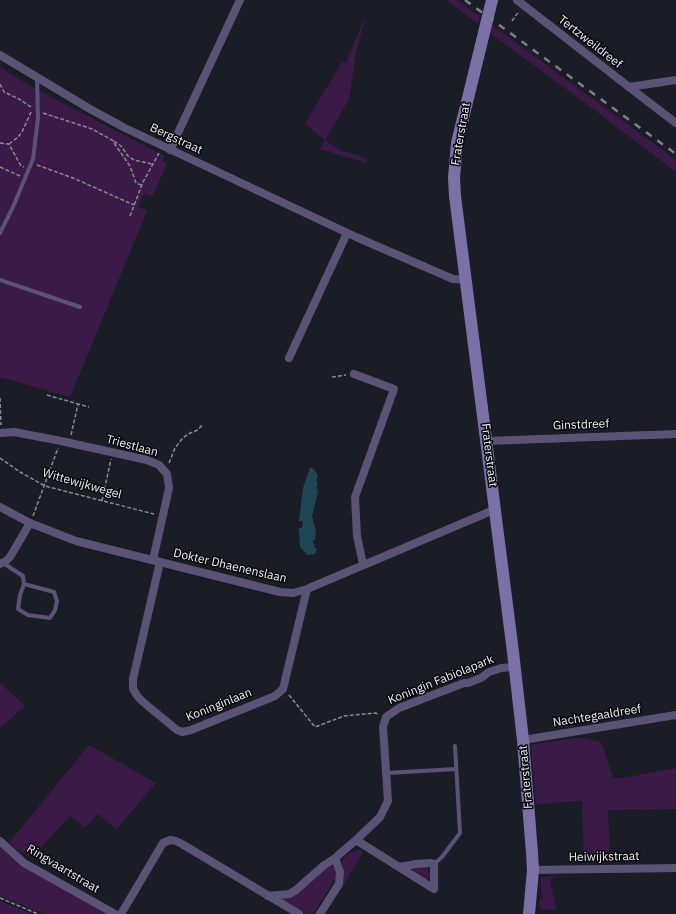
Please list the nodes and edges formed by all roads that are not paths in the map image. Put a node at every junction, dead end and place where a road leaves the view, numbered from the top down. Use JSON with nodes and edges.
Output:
{"nodes":[{"id":1,"x":239,"y":0,"type":"edge"},
{"id":2,"x":492,"y":0,"type":"edge"},
{"id":3,"x":517,"y":0,"type":"edge"},
{"id":4,"x":0,"y":56,"type":"edge"},
{"id":5,"x":38,"y":77,"type":"junction"},
{"id":6,"x":676,"y":80,"type":"edge"},
{"id":7,"x":629,"y":87,"type":"junction"},
{"id":8,"x":676,"y":123,"type":"edge"},
{"id":9,"x":166,"y":148,"type":"junction"},
{"id":10,"x":0,"y":233,"type":"edge"},
{"id":11,"x":348,"y":233,"type":"junction"},
{"id":12,"x":0,"y":280,"type":"edge"},
{"id":13,"x":466,"y":280,"type":"junction"},
{"id":14,"x":80,"y":307,"type":"dead end"},
{"id":15,"x":289,"y":358,"type":"dead end"},
{"id":16,"x":354,"y":374,"type":"road end"},
{"id":17,"x":1,"y":432,"type":"edge"},
{"id":18,"x":676,"y":434,"type":"edge"},
{"id":19,"x":487,"y":441,"type":"junction"},
{"id":20,"x":0,"y":507,"type":"edge"},
{"id":21,"x":496,"y":508,"type":"junction"},
{"id":22,"x":30,"y":523,"type":"junction"},
{"id":23,"x":157,"y":561,"type":"junction"},
{"id":24,"x":2,"y":563,"type":"edge"},
{"id":25,"x":364,"y":564,"type":"junction"},
{"id":26,"x":24,"y":584,"type":"junction"},
{"id":27,"x":307,"y":590,"type":"junction"},
{"id":28,"x":515,"y":667,"type":"junction"},
{"id":29,"x":676,"y":715,"type":"edge"},
{"id":30,"x":523,"y":740,"type":"junction"},
{"id":31,"x":454,"y":746,"type":"dead end"},
{"id":32,"x":456,"y":769,"type":"junction"},
{"id":33,"x":386,"y":773,"type":"junction"},
{"id":34,"x":356,"y":840,"type":"junction"},
{"id":35,"x":0,"y":841,"type":"edge"},
{"id":36,"x":335,"y":858,"type":"junction"},
{"id":37,"x":434,"y":864,"type":"junction"},
{"id":38,"x":400,"y":867,"type":"junction"},
{"id":39,"x":676,"y":868,"type":"edge"},
{"id":40,"x":533,"y":870,"type":"junction"},
{"id":41,"x":268,"y":896,"type":"junction"},
{"id":42,"x":115,"y":914,"type":"edge"},
{"id":43,"x":121,"y":914,"type":"edge"},
{"id":44,"x":298,"y":914,"type":"edge"},
{"id":45,"x":320,"y":914,"type":"edge"},
{"id":46,"x":529,"y":914,"type":"edge"}],
"edges":[{"from":1,"to":9,"type":"street"},
{"from":2,"to":13,"type":"street","name":"Fraterstraat"},
{"from":3,"to":7,"type":"street","name":"Tertzweildreef"},
{"from":4,"to":5,"type":"street","name":"Bergstraat"},
{"from":5,"to":9,"type":"street","name":"Bergstraat"},
{"from":5,"to":10,"type":"lane"},
{"from":6,"to":7,"type":"street"},
{"from":7,"to":8,"type":"street","name":"Tertzweildreef"},
{"from":9,"to":11,"type":"street","name":"Bergstraat"},
{"from":11,"to":13,"type":"street","name":"Bergstraat"},
{"from":11,"to":15,"type":"street"},
{"from":12,"to":14,"type":"lane"},
{"from":13,"to":19,"type":"street","name":"Fraterstraat"},
{"from":16,"to":25,"type":"street"},
{"from":17,"to":23,"type":"street","name":"Triestlaan"},
{"from":18,"to":19,"type":"street","name":"Ginstdreef"},
{"from":19,"to":21,"type":"street","name":"Fraterstraat"},
{"from":20,"to":22,"type":"street","name":"Dokter Dhaenenslaan"},
{"from":21,"to":25,"type":"street","name":"Dokter Dhaenenslaan"},
{"from":21,"to":28,"type":"street","name":"Fraterstraat"},
{"from":22,"to":23,"type":"street","name":"Dokter Dhaenenslaan"},
{"from":22,"to":24,"type":"street"},
{"from":23,"to":27,"type":"street","name":"Dokter Dhaenenslaan"},
{"from":23,"to":27,"type":"street","name":"Koninginlaan"},
{"from":24,"to":26,"type":"lane"},
{"from":25,"to":27,"type":"street","name":"Dokter Dhaenenslaan"},
{"from":26,"to":26,"type":"lane"},
{"from":28,"to":30,"type":"street","name":"Fraterstraat"},
{"from":28,"to":33,"type":"street","name":"Koningin Fabiolapark"},
{"from":29,"to":30,"type":"street","name":"Nachtegaaldreef"},
{"from":30,"to":40,"type":"street","name":"Fraterstraat"},
{"from":31,"to":32,"type":"lane"},
{"from":32,"to":33,"type":"lane"},
{"from":32,"to":37,"type":"lane"},
{"from":33,"to":34,"type":"street","name":"Koningin Fabiolapark"},
{"from":34,"to":36,"type":"street","name":"Koningin Fabiolapark"},
{"from":34,"to":38,"type":"street"},
{"from":35,"to":42,"type":"street","name":"Ringvaartstraat"},
{"from":36,"to":41,"type":"street","name":"Koningin Fabiolapark"},
{"from":36,"to":45,"type":"street"},
{"from":37,"to":38,"type":"street"},
{"from":37,"to":38,"type":"street"},
{"from":39,"to":40,"type":"street","name":"Heiwijkstraat"},
{"from":40,"to":46,"type":"street","name":"Fraterstraat"},
{"from":41,"to":43,"type":"street"},
{"from":41,"to":44,"type":"street"}]}
